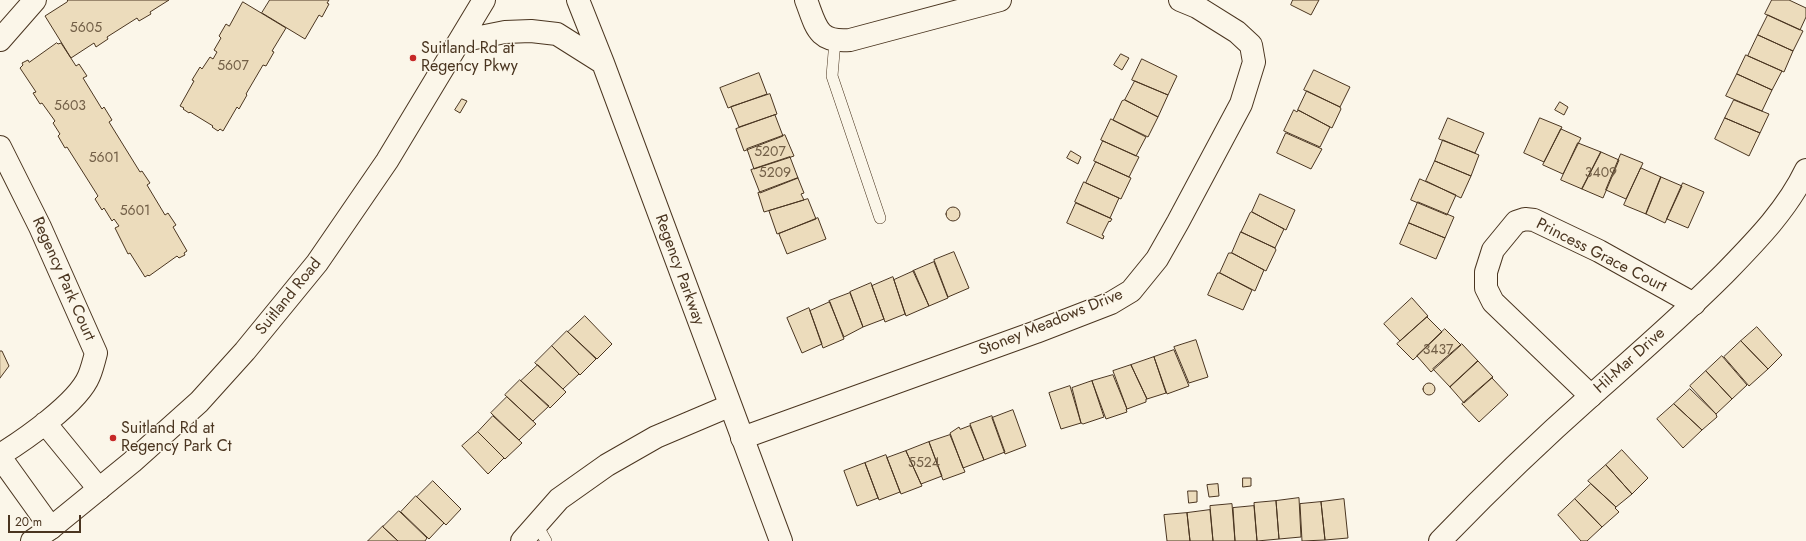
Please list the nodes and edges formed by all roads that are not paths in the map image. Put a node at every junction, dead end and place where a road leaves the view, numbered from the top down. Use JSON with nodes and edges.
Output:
{"nodes":[{"id":1,"x":36,"y":0,"type":"edge"},
{"id":2,"x":484,"y":0,"type":"edge"},
{"id":3,"x":578,"y":0,"type":"edge"},
{"id":4,"x":806,"y":0,"type":"edge"},
{"id":5,"x":1000,"y":0,"type":"edge"},
{"id":6,"x":1180,"y":0,"type":"edge"},
{"id":7,"x":0,"y":40,"type":"edge"},
{"id":8,"x":460,"y":41,"type":"junction"},
{"id":9,"x":835,"y":41,"type":"junction"},
{"id":10,"x":603,"y":63,"type":"junction"},
{"id":11,"x":0,"y":147,"type":"edge"},
{"id":12,"x":1803,"y":182,"type":"edge"},
{"id":13,"x":880,"y":218,"type":"dead end"},
{"id":14,"x":1694,"y":304,"type":"junction"},
{"id":15,"x":1591,"y":396,"type":"junction"},
{"id":16,"x":729,"y":406,"type":"junction"},
{"id":17,"x":45,"y":423,"type":"junction"},
{"id":18,"x":742,"y":438,"type":"junction"},
{"id":19,"x":0,"y":456,"type":"edge"},
{"id":20,"x":99,"y":489,"type":"junction"},
{"id":21,"x":51,"y":528,"type":"junction"},
{"id":22,"x":541,"y":533,"type":"edge"},
{"id":23,"x":32,"y":541,"type":"edge"},
{"id":24,"x":522,"y":541,"type":"edge"},
{"id":25,"x":781,"y":541,"type":"edge"},
{"id":26,"x":1440,"y":541,"type":"edge"}],
"edges":[{"from":1,"to":7,"type":"street"},
{"from":2,"to":8,"type":"street","name":"Suitland Road"},
{"from":3,"to":10,"type":"street","name":"Regency Parkway"},
{"from":4,"to":9,"type":"street"},
{"from":5,"to":9,"type":"street"},
{"from":6,"to":18,"type":"street","name":"Stoney Meadows Drive"},
{"from":8,"to":10,"type":"street"},
{"from":8,"to":20,"type":"street","name":"Suitland Road"},
{"from":9,"to":13,"type":"lane"},
{"from":10,"to":16,"type":"street","name":"Regency Parkway"},
{"from":11,"to":17,"type":"street","name":"Regency Park Court"},
{"from":12,"to":14,"type":"street","name":"Hil-Mar Drive"},
{"from":14,"to":15,"type":"street","name":"Hil-Mar Drive"},
{"from":14,"to":15,"type":"street","name":"Princess Grace Court"},
{"from":15,"to":26,"type":"street","name":"Hil-Mar Drive"},
{"from":16,"to":18,"type":"street","name":"Regency Parkway"},
{"from":16,"to":22,"type":"street"},
{"from":17,"to":19,"type":"street","name":"Regency Park Court"},
{"from":17,"to":20,"type":"street"},
{"from":18,"to":25,"type":"street","name":"Regency Parkway"},
{"from":19,"to":21,"type":"street","name":"Regency Park Court"},
{"from":20,"to":21,"type":"street","name":"Suitland Road"},
{"from":21,"to":23,"type":"street","name":"Suitland Road"},
{"from":22,"to":24,"type":"street"}]}
